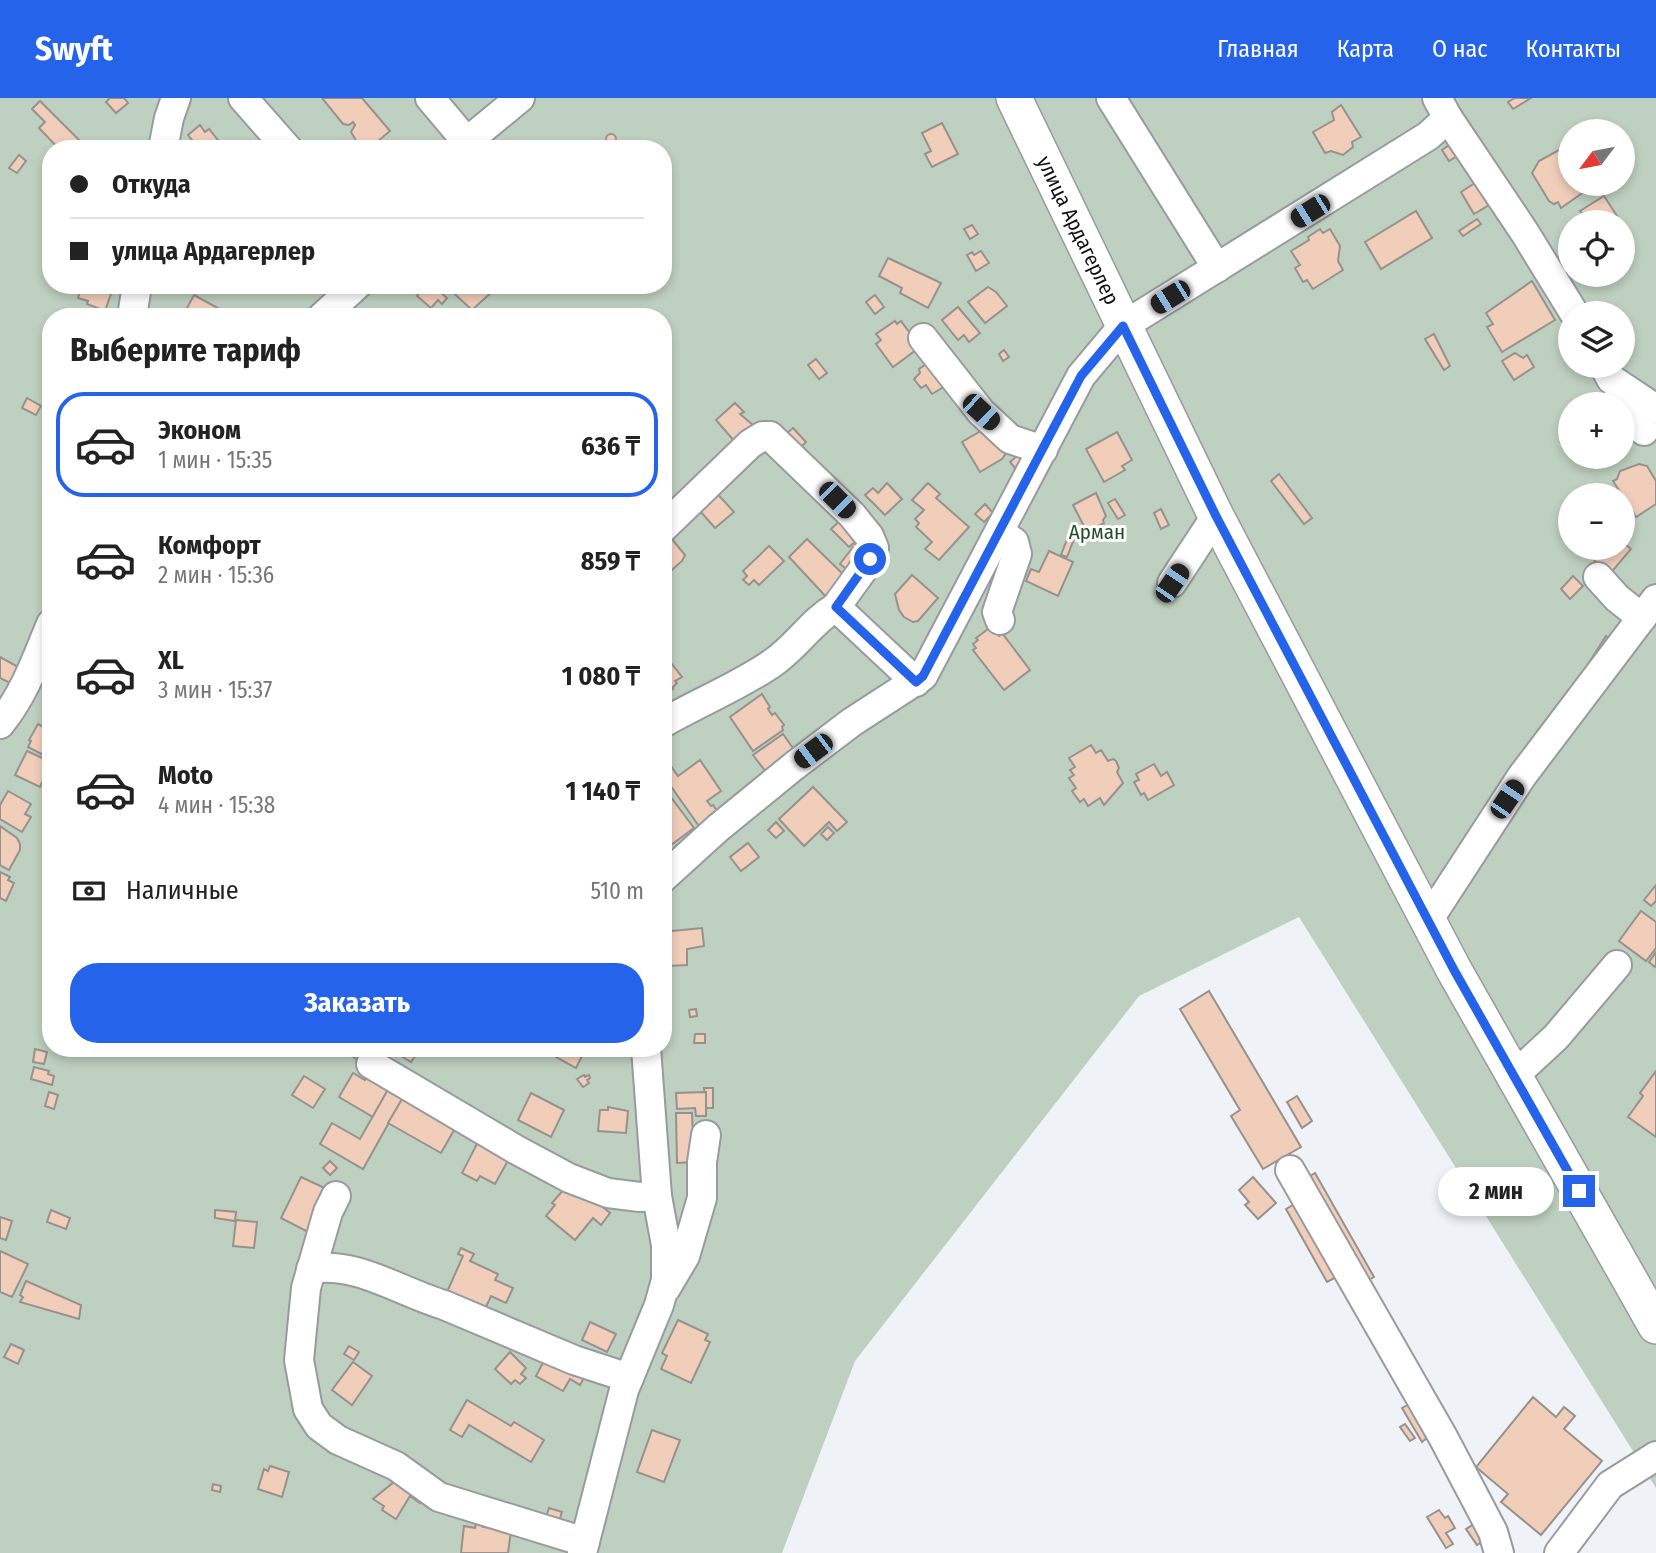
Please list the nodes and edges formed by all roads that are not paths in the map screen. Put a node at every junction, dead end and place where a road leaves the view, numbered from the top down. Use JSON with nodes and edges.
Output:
{"nodes":[{"id":1,"x":176,"y":98,"type":"edge"},
{"id":2,"x":243,"y":98,"type":"edge"},
{"id":3,"x":430,"y":98,"type":"edge"},
{"id":4,"x":520,"y":98,"type":"edge"},
{"id":5,"x":1111,"y":98,"type":"edge"},
{"id":6,"x":1016,"y":99,"type":"edge"},
{"id":7,"x":1443,"y":108,"type":"edge"},
{"id":8,"x":165,"y":140,"type":"edge"},
{"id":9,"x":280,"y":140,"type":"edge"},
{"id":10,"x":465,"y":140,"type":"edge"},
{"id":11,"x":471,"y":140,"type":"edge"},
{"id":12,"x":1217,"y":268,"type":"junction"},
{"id":13,"x":347,"y":294,"type":"edge"},
{"id":14,"x":1567,"y":301,"type":"edge"},
{"id":15,"x":332,"y":308,"type":"edge"},
{"id":16,"x":1123,"y":326,"type":"junction"},
{"id":17,"x":923,"y":338,"type":"dead end"},
{"id":18,"x":1613,"y":378,"type":"edge"},
{"id":19,"x":1650,"y":420,"type":"edge"},
{"id":20,"x":1043,"y":450,"type":"junction"},
{"id":21,"x":1216,"y":516,"type":"junction"},
{"id":22,"x":672,"y":519,"type":"edge"},
{"id":23,"x":999,"y":532,"type":"junction"},
{"id":24,"x":1598,"y":577,"type":"dead end"},
{"id":25,"x":1172,"y":583,"type":"dead end"},
{"id":26,"x":836,"y":607,"type":"junction"},
{"id":27,"x":1649,"y":609,"type":"edge"},
{"id":28,"x":1000,"y":620,"type":"dead end"},
{"id":29,"x":42,"y":646,"type":"edge"},
{"id":30,"x":916,"y":682,"type":"junction"},
{"id":31,"x":672,"y":718,"type":"edge"},
{"id":32,"x":0,"y":723,"type":"edge"},
{"id":33,"x":672,"y":870,"type":"edge"},
{"id":34,"x":1429,"y":919,"type":"junction"},
{"id":35,"x":1617,"y":965,"type":"dead end"},
{"id":36,"x":647,"y":1057,"type":"edge"},
{"id":37,"x":371,"y":1064,"type":"dead end"},
{"id":38,"x":1514,"y":1076,"type":"junction"},
{"id":39,"x":706,"y":1135,"type":"dead end"},
{"id":40,"x":1290,"y":1170,"type":"dead end"},
{"id":41,"x":336,"y":1196,"type":"dead end"},
{"id":42,"x":657,"y":1196,"type":"junction"},
{"id":43,"x":311,"y":1269,"type":"junction"},
{"id":44,"x":662,"y":1293,"type":"junction"},
{"id":45,"x":1656,"y":1325,"type":"edge"},
{"id":46,"x":629,"y":1378,"type":"junction"},
{"id":47,"x":1656,"y":1456,"type":"edge"},
{"id":48,"x":583,"y":1548,"type":"edge"},
{"id":49,"x":1499,"y":1553,"type":"edge"},
{"id":50,"x":1559,"y":1553,"type":"edge"}],
"edges":[{"from":1,"to":8,"type":"street"},
{"from":2,"to":9,"type":"street"},
{"from":3,"to":10,"type":"street"},
{"from":4,"to":11,"type":"street"},
{"from":5,"to":12,"type":"street"},
{"from":6,"to":16,"type":"main road","name":"улица Ардагерлер"},
{"from":7,"to":12,"type":"street"},
{"from":7,"to":14,"type":"street"},
{"from":12,"to":16,"type":"street"},
{"from":13,"to":15,"type":"street"},
{"from":16,"to":20,"type":"street"},
{"from":16,"to":21,"type":"main road","name":"улица Ардагерлер"},
{"from":17,"to":20,"type":"street"},
{"from":18,"to":19,"type":"street"},
{"from":20,"to":23,"type":"street"},
{"from":21,"to":25,"type":"street"},
{"from":21,"to":34,"type":"main road","name":"улица Ардагерлер"},
{"from":22,"to":26,"type":"street"},
{"from":23,"to":28,"type":"street"},
{"from":23,"to":30,"type":"street"},
{"from":24,"to":27,"type":"street"},
{"from":26,"to":30,"type":"street"},
{"from":26,"to":31,"type":"street"},
{"from":27,"to":34,"type":"street"},
{"from":29,"to":32,"type":"street"},
{"from":30,"to":33,"type":"street"},
{"from":34,"to":38,"type":"main road","name":"улица Ардагерлер"},
{"from":35,"to":38,"type":"street"},
{"from":36,"to":42,"type":"street"},
{"from":37,"to":42,"type":"street"},
{"from":38,"to":45,"type":"main road","name":"улица Ардагерлер"},
{"from":39,"to":44,"type":"street"},
{"from":40,"to":49,"type":"street"},
{"from":41,"to":43,"type":"street"},
{"from":42,"to":44,"type":"street"},
{"from":43,"to":46,"type":"street"},
{"from":43,"to":48,"type":"street"},
{"from":44,"to":46,"type":"street"},
{"from":46,"to":48,"type":"street"},
{"from":47,"to":50,"type":"street"}]}
